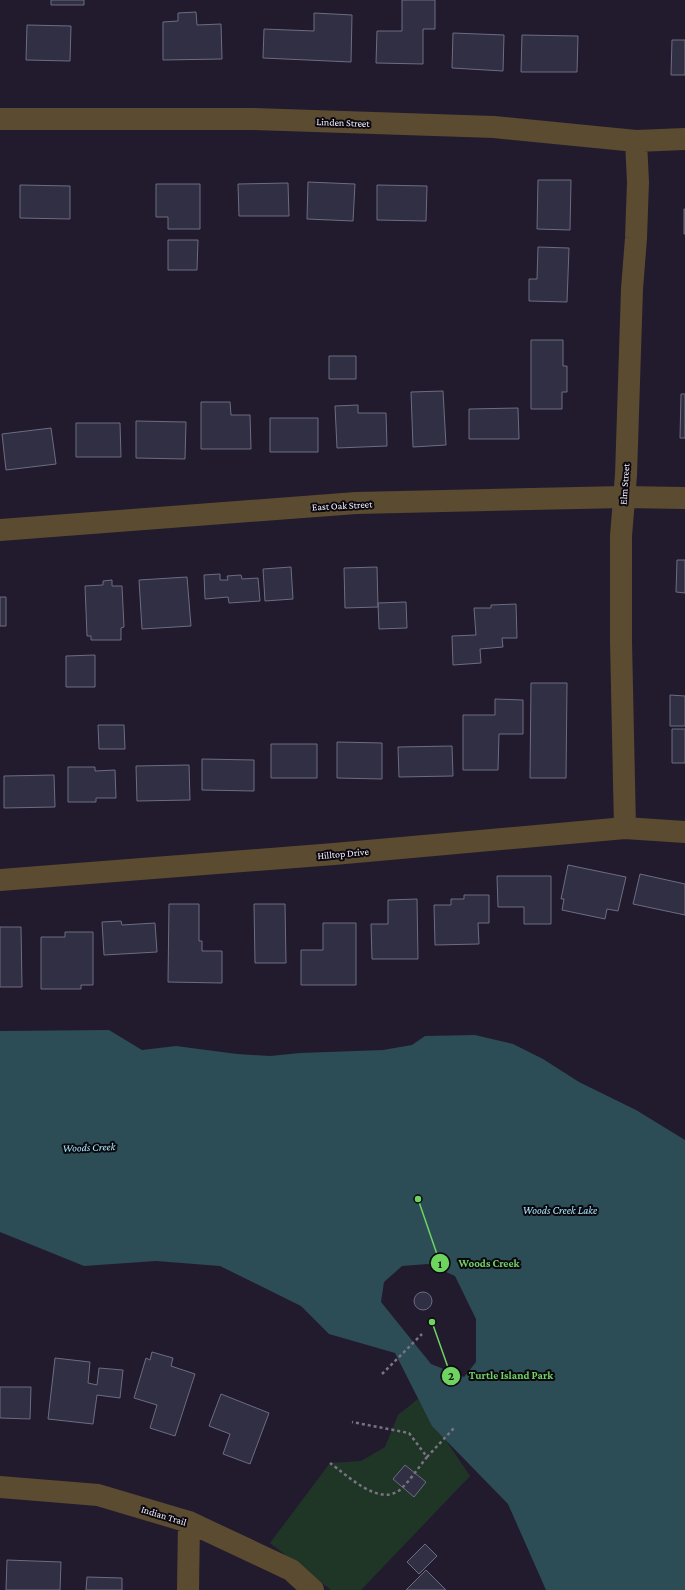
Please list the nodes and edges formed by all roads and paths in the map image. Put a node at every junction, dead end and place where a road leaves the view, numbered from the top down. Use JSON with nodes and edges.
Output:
{"nodes":[{"id":1,"x":0,"y":119,"type":"edge"},
{"id":2,"x":685,"y":138,"type":"edge"},
{"id":3,"x":636,"y":141,"type":"junction"},
{"id":4,"x":623,"y":498,"type":"junction"},
{"id":5,"x":685,"y":498,"type":"edge"},
{"id":6,"x":0,"y":530,"type":"edge"},
{"id":7,"x":625,"y":828,"type":"junction"},
{"id":8,"x":685,"y":832,"type":"edge"},
{"id":9,"x":0,"y":880,"type":"edge"},
{"id":10,"x":422,"y":1334,"type":"dead end"},
{"id":11,"x":382,"y":1374,"type":"dead end"},
{"id":12,"x":352,"y":1422,"type":"dead end"},
{"id":13,"x":454,"y":1428,"type":"dead end"},
{"id":14,"x":427,"y":1457,"type":"junction"},
{"id":15,"x":330,"y":1463,"type":"dead end"},
{"id":16,"x":0,"y":1487,"type":"edge"},
{"id":17,"x":189,"y":1522,"type":"junction"},
{"id":18,"x":188,"y":1590,"type":"edge"},
{"id":19,"x":313,"y":1590,"type":"edge"}],
"edges":[{"from":1,"to":3,"type":"street","name":"Linden Street"},
{"from":2,"to":3,"type":"street","name":"Linden Street"},
{"from":3,"to":4,"type":"street","name":"Elm Street"},
{"from":4,"to":5,"type":"street","name":"East Oak Street"},
{"from":4,"to":6,"type":"street","name":"East Oak Street"},
{"from":4,"to":7,"type":"street","name":"Elm Street"},
{"from":7,"to":8,"type":"street","name":"Hilltop Drive"},
{"from":7,"to":9,"type":"street","name":"Hilltop Drive"},
{"from":10,"to":11,"type":"path"},
{"from":12,"to":14,"type":"path"},
{"from":13,"to":14,"type":"path"},
{"from":14,"to":15,"type":"path"},
{"from":16,"to":17,"type":"street","name":"Indian Trail"},
{"from":17,"to":18,"type":"street"},
{"from":17,"to":19,"type":"street","name":"Indian Trail"}]}
